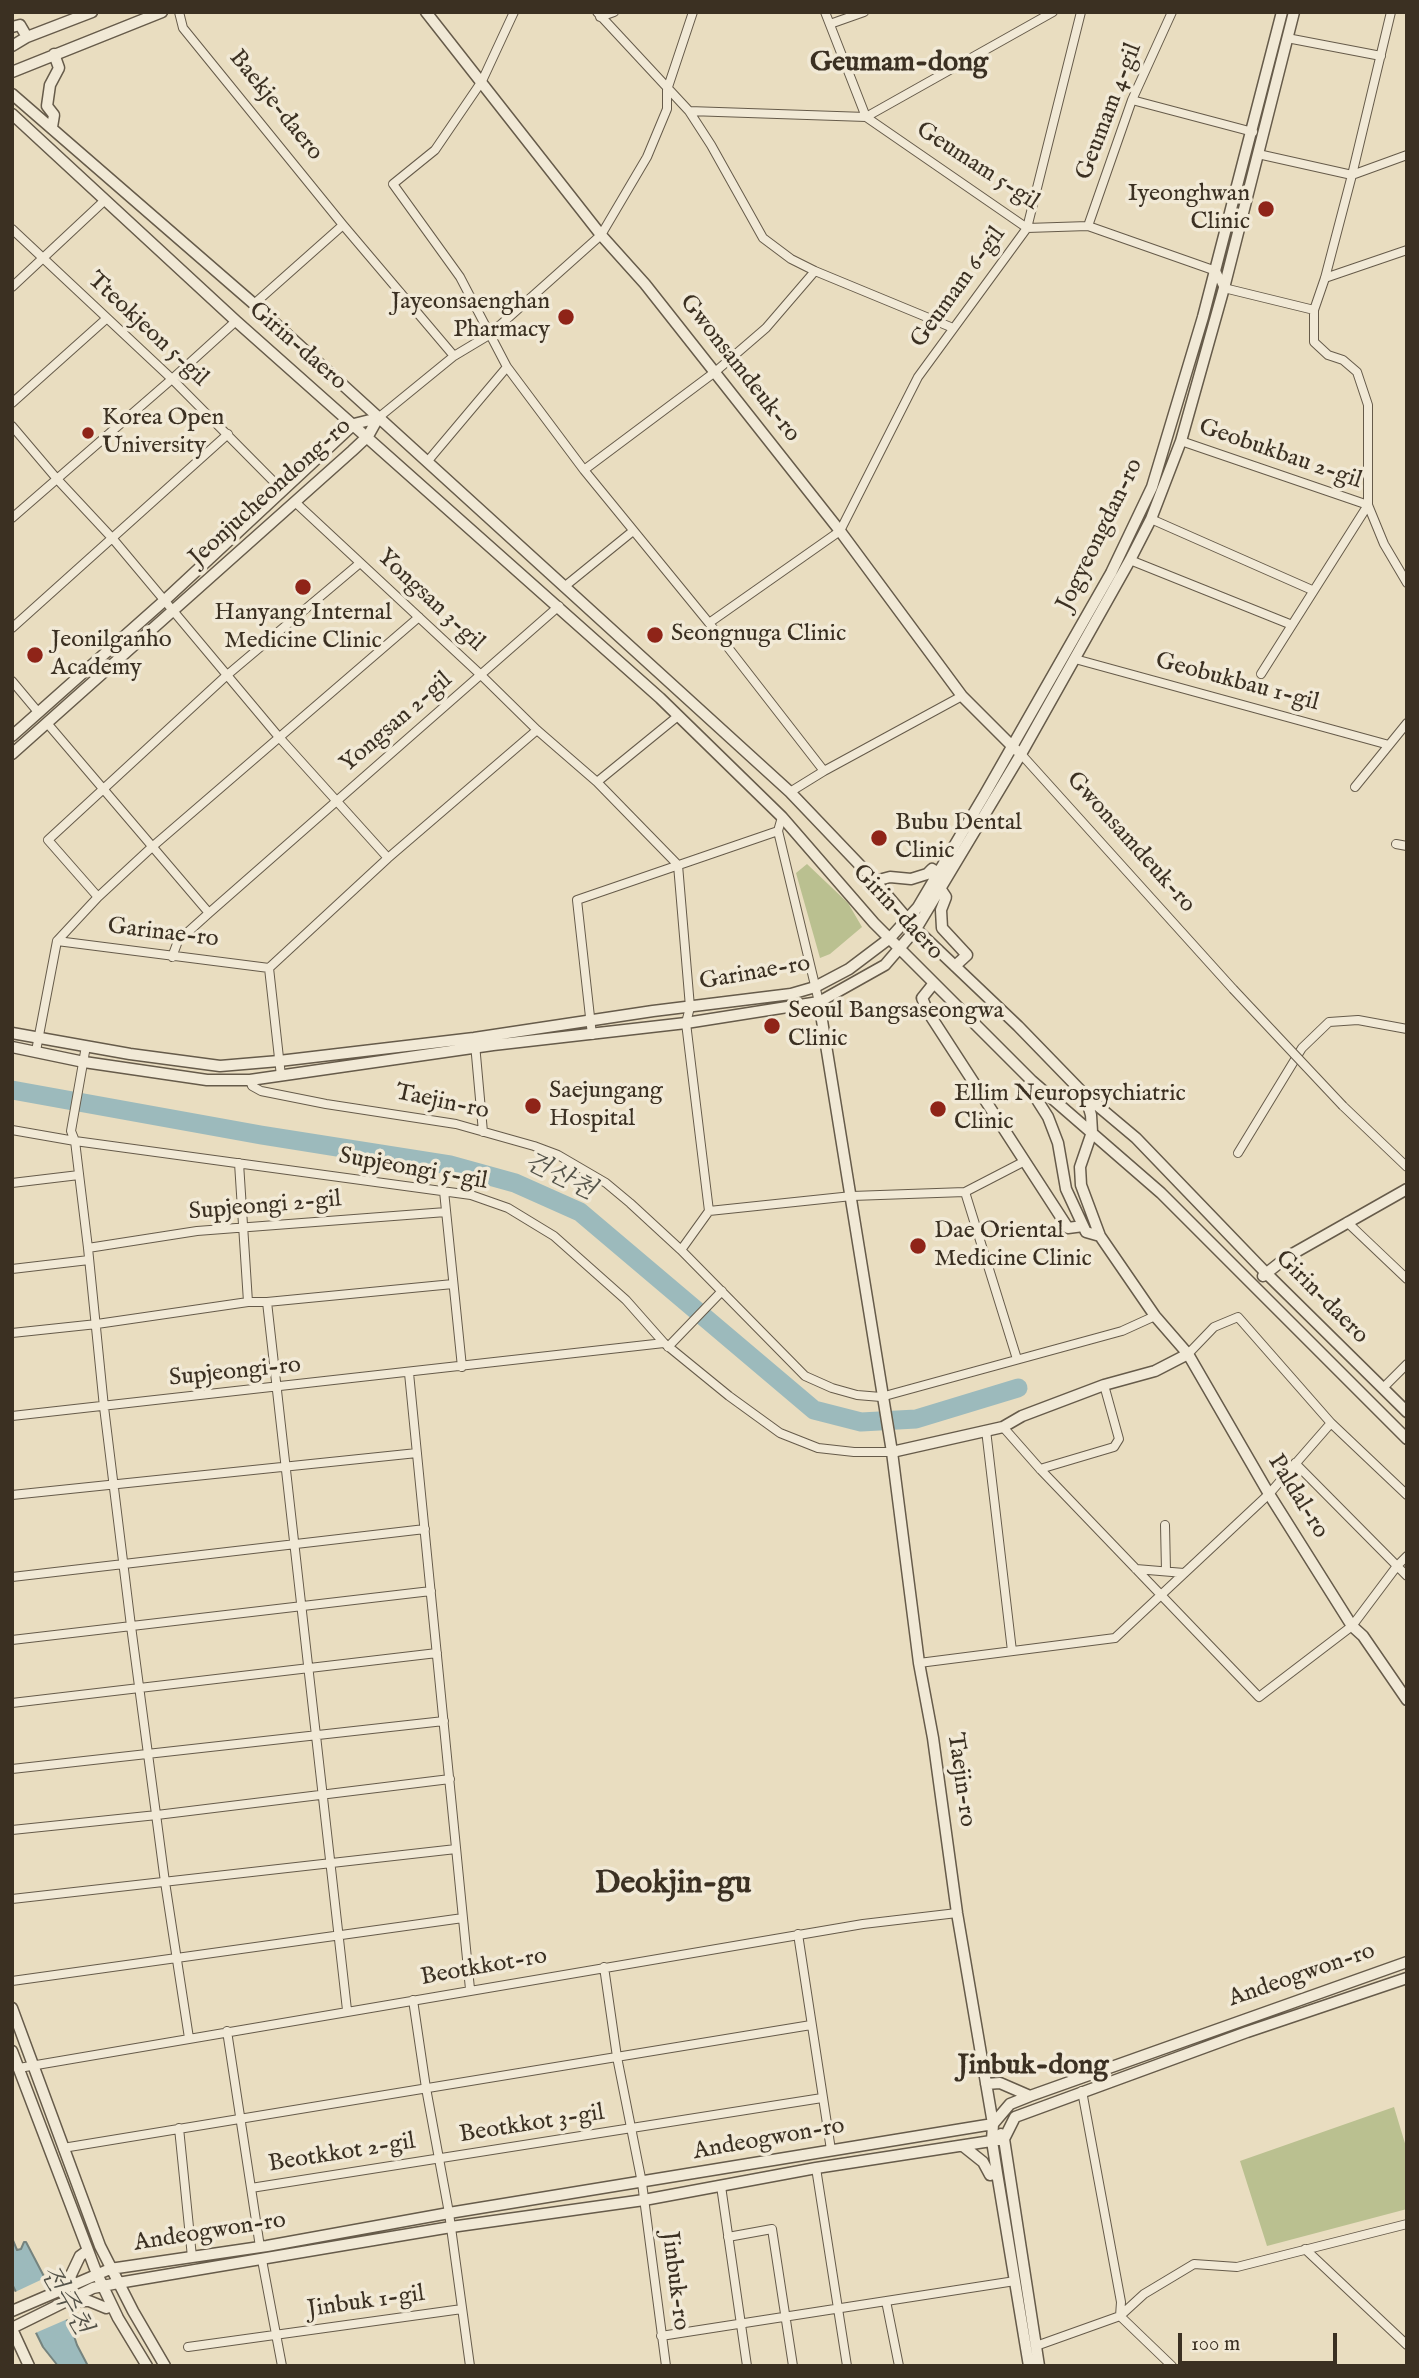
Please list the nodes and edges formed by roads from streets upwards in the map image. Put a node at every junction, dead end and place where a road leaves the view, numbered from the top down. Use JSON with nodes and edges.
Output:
{"nodes":[{"id":1,"x":92,"y":12,"type":"edge"},
{"id":2,"x":162,"y":12,"type":"edge"},
{"id":3,"x":179,"y":12,"type":"edge"},
{"id":4,"x":426,"y":12,"type":"edge"},
{"id":5,"x":614,"y":12,"type":"edge"},
{"id":6,"x":693,"y":12,"type":"edge"},
{"id":7,"x":825,"y":12,"type":"edge"},
{"id":8,"x":864,"y":12,"type":"edge"},
{"id":9,"x":1053,"y":12,"type":"edge"},
{"id":10,"x":1082,"y":12,"type":"edge"},
{"id":11,"x":1172,"y":12,"type":"edge"},
{"id":12,"x":1282,"y":12,"type":"edge"},
{"id":13,"x":1294,"y":12,"type":"edge"},
{"id":14,"x":1391,"y":12,"type":"edge"},
{"id":15,"x":514,"y":13,"type":"edge"},
{"id":16,"x":599,"y":14,"type":"edge"},
{"id":17,"x":830,"y":24,"type":"junction"},
{"id":18,"x":12,"y":27,"type":"edge"},
{"id":19,"x":27,"y":37,"type":"junction"},
{"id":20,"x":1287,"y":38,"type":"junction"},
{"id":21,"x":12,"y":46,"type":"edge"},
{"id":22,"x":54,"y":54,"type":"junction"},
{"id":23,"x":1381,"y":56,"type":"junction"},
{"id":24,"x":12,"y":72,"type":"edge"},
{"id":25,"x":482,"y":81,"type":"junction"},
{"id":26,"x":667,"y":90,"type":"junction"},
{"id":27,"x":12,"y":94,"type":"edge"},
{"id":28,"x":1132,"y":100,"type":"junction"},
{"id":29,"x":689,"y":111,"type":"junction"},
{"id":30,"x":12,"y":114,"type":"edge"},
{"id":31,"x":866,"y":117,"type":"junction"},
{"id":32,"x":52,"y":127,"type":"junction"},
{"id":33,"x":28,"y":129,"type":"junction"},
{"id":34,"x":12,"y":130,"type":"edge"},
{"id":35,"x":1253,"y":132,"type":"junction"},
{"id":36,"x":1258,"y":154,"type":"junction"},
{"id":37,"x":1407,"y":155,"type":"edge"},
{"id":38,"x":1352,"y":175,"type":"junction"},
{"id":39,"x":104,"y":201,"type":"junction"},
{"id":40,"x":343,"y":225,"type":"junction"},
{"id":41,"x":1088,"y":226,"type":"junction"},
{"id":42,"x":1027,"y":228,"type":"junction"},
{"id":43,"x":12,"y":229,"type":"edge"},
{"id":44,"x":601,"y":235,"type":"junction"},
{"id":45,"x":1407,"y":250,"type":"edge"},
{"id":46,"x":43,"y":259,"type":"junction"},
{"id":47,"x":815,"y":271,"type":"junction"},
{"id":48,"x":1216,"y":271,"type":"junction"},
{"id":49,"x":1325,"y":278,"type":"junction"},
{"id":50,"x":12,"y":287,"type":"edge"},
{"id":51,"x":1224,"y":288,"type":"junction"},
{"id":52,"x":254,"y":304,"type":"junction"},
{"id":53,"x":1314,"y":310,"type":"junction"},
{"id":54,"x":106,"y":318,"type":"junction"},
{"id":55,"x":236,"y":321,"type":"junction"},
{"id":56,"x":953,"y":328,"type":"junction"},
{"id":57,"x":489,"y":335,"type":"junction"},
{"id":58,"x":454,"y":356,"type":"junction"},
{"id":59,"x":507,"y":367,"type":"junction"},
{"id":60,"x":715,"y":372,"type":"junction"},
{"id":61,"x":172,"y":379,"type":"junction"},
{"id":62,"x":12,"y":402,"type":"edge"},
{"id":63,"x":378,"y":418,"type":"junction"},
{"id":64,"x":354,"y":424,"type":"junction"},
{"id":65,"x":12,"y":426,"type":"edge"},
{"id":66,"x":228,"y":434,"type":"junction"},
{"id":67,"x":368,"y":436,"type":"junction"},
{"id":68,"x":1181,"y":441,"type":"junction"},
{"id":69,"x":426,"y":462,"type":"junction"},
{"id":70,"x":584,"y":470,"type":"junction"},
{"id":71,"x":57,"y":479,"type":"junction"},
{"id":72,"x":283,"y":491,"type":"junction"},
{"id":73,"x":295,"y":502,"type":"junction"},
{"id":74,"x":1368,"y":505,"type":"junction"},
{"id":75,"x":12,"y":518,"type":"edge"},
{"id":76,"x":1151,"y":519,"type":"junction"},
{"id":77,"x":633,"y":531,"type":"junction"},
{"id":78,"x":840,"y":531,"type":"junction"},
{"id":79,"x":113,"y":539,"type":"junction"},
{"id":80,"x":1130,"y":561,"type":"junction"},
{"id":81,"x":360,"y":563,"type":"junction"},
{"id":82,"x":1407,"y":583,"type":"edge"},
{"id":83,"x":564,"y":587,"type":"junction"},
{"id":84,"x":1312,"y":590,"type":"junction"},
{"id":85,"x":165,"y":600,"type":"junction"},
{"id":86,"x":559,"y":606,"type":"junction"},
{"id":87,"x":173,"y":610,"type":"junction"},
{"id":88,"x":419,"y":617,"type":"junction"},
{"id":89,"x":709,"y":623,"type":"junction"},
{"id":90,"x":1292,"y":625,"type":"junction"},
{"id":91,"x":12,"y":628,"type":"edge"},
{"id":92,"x":1075,"y":659,"type":"junction"},
{"id":93,"x":1261,"y":674,"type":"dead end"},
{"id":94,"x":226,"y":676,"type":"junction"},
{"id":95,"x":482,"y":676,"type":"junction"},
{"id":96,"x":12,"y":681,"type":"edge"},
{"id":97,"x":962,"y":696,"type":"junction"},
{"id":98,"x":38,"y":712,"type":"junction"},
{"id":99,"x":678,"y":716,"type":"junction"},
{"id":100,"x":47,"y":723,"type":"junction"},
{"id":101,"x":1407,"y":723,"type":"edge"},
{"id":102,"x":537,"y":730,"type":"junction"},
{"id":103,"x":12,"y":736,"type":"edge"},
{"id":104,"x":278,"y":736,"type":"junction"},
{"id":105,"x":1389,"y":745,"type":"junction"},
{"id":106,"x":1016,"y":750,"type":"junction"},
{"id":107,"x":12,"y":754,"type":"edge"},
{"id":108,"x":824,"y":771,"type":"junction"},
{"id":109,"x":597,"y":782,"type":"junction"},
{"id":110,"x":1355,"y":787,"type":"dead end"},
{"id":111,"x":102,"y":789,"type":"junction"},
{"id":112,"x":790,"y":792,"type":"junction"},
{"id":113,"x":337,"y":800,"type":"junction"},
{"id":114,"x":782,"y":817,"type":"junction"},
{"id":115,"x":778,"y":831,"type":"junction"},
{"id":116,"x":1396,"y":845,"type":"dead end"},
{"id":117,"x":1407,"y":846,"type":"edge"},
{"id":118,"x":152,"y":847,"type":"junction"},
{"id":119,"x":388,"y":858,"type":"junction"},
{"id":120,"x":678,"y":865,"type":"junction"},
{"id":121,"x":938,"y":873,"type":"junction"},
{"id":122,"x":875,"y":881,"type":"junction"},
{"id":123,"x":940,"y":888,"type":"junction"},
{"id":124,"x":98,"y":897,"type":"junction"},
{"id":125,"x":209,"y":913,"type":"junction"},
{"id":126,"x":907,"y":920,"type":"junction"},
{"id":127,"x":916,"y":929,"type":"junction"},
{"id":128,"x":890,"y":938,"type":"junction"},
{"id":129,"x":57,"y":941,"type":"junction"},
{"id":130,"x":900,"y":948,"type":"junction"},
{"id":131,"x":172,"y":957,"type":"junction"},
{"id":132,"x":956,"y":966,"type":"junction"},
{"id":133,"x":269,"y":968,"type":"junction"},
{"id":134,"x":934,"y":983,"type":"junction"},
{"id":135,"x":816,"y":988,"type":"junction"},
{"id":136,"x":819,"y":1002,"type":"junction"},
{"id":137,"x":690,"y":1007,"type":"junction"},
{"id":138,"x":590,"y":1021,"type":"junction"},
{"id":139,"x":687,"y":1023,"type":"junction"},
{"id":140,"x":1407,"y":1029,"type":"edge"},
{"id":141,"x":12,"y":1033,"type":"edge"},
{"id":142,"x":592,"y":1035,"type":"junction"},
{"id":143,"x":38,"y":1038,"type":"junction"},
{"id":144,"x":475,"y":1043,"type":"junction"},
{"id":145,"x":86,"y":1046,"type":"junction"},
{"id":146,"x":12,"y":1047,"type":"edge"},
{"id":147,"x":36,"y":1051,"type":"junction"},
{"id":148,"x":279,"y":1061,"type":"junction"},
{"id":149,"x":83,"y":1066,"type":"junction"},
{"id":150,"x":281,"y":1076,"type":"junction"},
{"id":151,"x":250,"y":1080,"type":"junction"},
{"id":152,"x":1032,"y":1081,"type":"junction"},
{"id":153,"x":1086,"y":1096,"type":"junction"},
{"id":154,"x":12,"y":1130,"type":"edge"},
{"id":155,"x":483,"y":1132,"type":"junction"},
{"id":156,"x":1092,"y":1132,"type":"junction"},
{"id":157,"x":75,"y":1141,"type":"junction"},
{"id":158,"x":1238,"y":1153,"type":"dead end"},
{"id":159,"x":1025,"y":1161,"type":"junction"},
{"id":160,"x":239,"y":1163,"type":"junction"},
{"id":161,"x":1407,"y":1167,"type":"edge"},
{"id":162,"x":79,"y":1175,"type":"junction"},
{"id":163,"x":12,"y":1183,"type":"edge"},
{"id":164,"x":1407,"y":1189,"type":"edge"},
{"id":165,"x":444,"y":1191,"type":"junction"},
{"id":166,"x":965,"y":1192,"type":"junction"},
{"id":167,"x":852,"y":1196,"type":"junction"},
{"id":168,"x":709,"y":1210,"type":"junction"},
{"id":169,"x":446,"y":1212,"type":"junction"},
{"id":170,"x":1347,"y":1222,"type":"junction"},
{"id":171,"x":1083,"y":1226,"type":"junction"},
{"id":172,"x":243,"y":1227,"type":"junction"},
{"id":173,"x":1100,"y":1236,"type":"junction"},
{"id":174,"x":88,"y":1248,"type":"junction"},
{"id":175,"x":681,"y":1250,"type":"junction"},
{"id":176,"x":89,"y":1260,"type":"junction"},
{"id":177,"x":13,"y":1269,"type":"edge"},
{"id":178,"x":1266,"y":1273,"type":"junction"},
{"id":179,"x":1407,"y":1279,"type":"edge"},
{"id":180,"x":453,"y":1284,"type":"junction"},
{"id":181,"x":1253,"y":1285,"type":"junction"},
{"id":182,"x":719,"y":1294,"type":"junction"},
{"id":183,"x":248,"y":1302,"type":"junction"},
{"id":184,"x":267,"y":1302,"type":"junction"},
{"id":185,"x":1154,"y":1316,"type":"junction"},
{"id":186,"x":97,"y":1324,"type":"junction"},
{"id":187,"x":12,"y":1333,"type":"edge"},
{"id":188,"x":666,"y":1345,"type":"junction"},
{"id":189,"x":1188,"y":1353,"type":"junction"},
{"id":190,"x":1017,"y":1359,"type":"junction"},
{"id":191,"x":1407,"y":1364,"type":"edge"},
{"id":192,"x":462,"y":1367,"type":"junction"},
{"id":193,"x":409,"y":1373,"type":"junction"},
{"id":194,"x":1104,"y":1385,"type":"junction"},
{"id":195,"x":277,"y":1388,"type":"junction"},
{"id":196,"x":1383,"y":1388,"type":"junction"},
{"id":197,"x":882,"y":1402,"type":"junction"},
{"id":198,"x":104,"y":1407,"type":"junction"},
{"id":199,"x":1407,"y":1412,"type":"edge"},
{"id":200,"x":12,"y":1416,"type":"edge"},
{"id":201,"x":1331,"y":1423,"type":"junction"},
{"id":202,"x":1003,"y":1426,"type":"junction"},
{"id":203,"x":986,"y":1430,"type":"junction"},
{"id":204,"x":1407,"y":1439,"type":"edge"},
{"id":205,"x":890,"y":1447,"type":"junction"},
{"id":206,"x":417,"y":1453,"type":"junction"},
{"id":207,"x":1295,"y":1463,"type":"junction"},
{"id":208,"x":286,"y":1466,"type":"junction"},
{"id":209,"x":1040,"y":1469,"type":"junction"},
{"id":210,"x":115,"y":1483,"type":"junction"},
{"id":211,"x":1269,"y":1494,"type":"junction"},
{"id":212,"x":13,"y":1495,"type":"edge"},
{"id":213,"x":1407,"y":1495,"type":"edge"},
{"id":214,"x":1165,"y":1525,"type":"dead end"},
{"id":215,"x":425,"y":1529,"type":"junction"},
{"id":216,"x":294,"y":1544,"type":"junction"},
{"id":217,"x":1407,"y":1556,"type":"edge"},
{"id":218,"x":125,"y":1563,"type":"junction"},
{"id":219,"x":1397,"y":1566,"type":"junction"},
{"id":220,"x":1136,"y":1569,"type":"junction"},
{"id":221,"x":1166,"y":1571,"type":"junction"},
{"id":222,"x":1184,"y":1573,"type":"junction"},
{"id":223,"x":1407,"y":1576,"type":"edge"},
{"id":224,"x":12,"y":1577,"type":"edge"},
{"id":225,"x":431,"y":1591,"type":"junction"},
{"id":226,"x":1161,"y":1594,"type":"junction"},
{"id":227,"x":302,"y":1607,"type":"junction"},
{"id":228,"x":131,"y":1626,"type":"junction"},
{"id":229,"x":1352,"y":1626,"type":"junction"},
{"id":230,"x":12,"y":1640,"type":"edge"},
{"id":231,"x":1012,"y":1651,"type":"junction"},
{"id":232,"x":437,"y":1653,"type":"junction"},
{"id":233,"x":919,"y":1663,"type":"junction"},
{"id":234,"x":309,"y":1668,"type":"junction"},
{"id":235,"x":140,"y":1687,"type":"junction"},
{"id":236,"x":1407,"y":1700,"type":"edge"},
{"id":237,"x":12,"y":1703,"type":"edge"},
{"id":238,"x":444,"y":1721,"type":"junction"},
{"id":239,"x":316,"y":1735,"type":"junction"},
{"id":240,"x":150,"y":1754,"type":"junction"},
{"id":241,"x":12,"y":1769,"type":"edge"},
{"id":242,"x":450,"y":1779,"type":"junction"},
{"id":243,"x":323,"y":1794,"type":"junction"},
{"id":244,"x":157,"y":1815,"type":"junction"},
{"id":245,"x":12,"y":1830,"type":"edge"},
{"id":246,"x":456,"y":1849,"type":"junction"},
{"id":247,"x":331,"y":1863,"type":"junction"},
{"id":248,"x":165,"y":1882,"type":"junction"},
{"id":249,"x":12,"y":1899,"type":"edge"},
{"id":250,"x":957,"y":1913,"type":"junction"},
{"id":251,"x":463,"y":1917,"type":"junction"},
{"id":252,"x":798,"y":1934,"type":"junction"},
{"id":253,"x":339,"y":1936,"type":"junction"},
{"id":254,"x":178,"y":1958,"type":"junction"},
{"id":255,"x":1407,"y":1962,"type":"edge"},
{"id":256,"x":604,"y":1967,"type":"junction"},
{"id":257,"x":1407,"y":1978,"type":"edge"},
{"id":258,"x":12,"y":1981,"type":"edge"},
{"id":259,"x":470,"y":1989,"type":"junction"},
{"id":260,"x":413,"y":2000,"type":"junction"},
{"id":261,"x":12,"y":2008,"type":"edge"},
{"id":262,"x":347,"y":2010,"type":"junction"},
{"id":263,"x":811,"y":2025,"type":"junction"},
{"id":264,"x":227,"y":2031,"type":"junction"},
{"id":265,"x":189,"y":2038,"type":"junction"},
{"id":266,"x":12,"y":2050,"type":"edge"},
{"id":267,"x":617,"y":2057,"type":"junction"},
{"id":268,"x":33,"y":2065,"type":"junction"},
{"id":269,"x":19,"y":2068,"type":"junction"},
{"id":270,"x":986,"y":2084,"type":"junction"},
{"id":271,"x":426,"y":2088,"type":"junction"},
{"id":272,"x":1082,"y":2091,"type":"junction"},
{"id":273,"x":1030,"y":2096,"type":"junction"},
{"id":274,"x":822,"y":2098,"type":"junction"},
{"id":275,"x":240,"y":2117,"type":"junction"},
{"id":276,"x":993,"y":2124,"type":"junction"},
{"id":277,"x":179,"y":2128,"type":"junction"},
{"id":278,"x":631,"y":2129,"type":"junction"},
{"id":279,"x":1004,"y":2139,"type":"junction"},
{"id":280,"x":992,"y":2141,"type":"junction"},
{"id":281,"x":963,"y":2146,"type":"junction"},
{"id":282,"x":63,"y":2148,"type":"junction"},
{"id":283,"x":831,"y":2150,"type":"junction"},
{"id":284,"x":439,"y":2159,"type":"junction"},
{"id":285,"x":816,"y":2168,"type":"junction"},
{"id":286,"x":997,"y":2174,"type":"junction"},
{"id":287,"x":642,"y":2183,"type":"junction"},
{"id":288,"x":721,"y":2186,"type":"junction"},
{"id":289,"x":251,"y":2188,"type":"junction"},
{"id":290,"x":644,"y":2200,"type":"junction"},
{"id":291,"x":449,"y":2213,"type":"junction"},
{"id":292,"x":1407,"y":2224,"type":"edge"},
{"id":293,"x":451,"y":2227,"type":"junction"},
{"id":294,"x":728,"y":2236,"type":"junction"},
{"id":295,"x":260,"y":2247,"type":"junction"},
{"id":296,"x":1305,"y":2249,"type":"junction"},
{"id":297,"x":84,"y":2254,"type":"junction"},
{"id":298,"x":192,"y":2257,"type":"junction"},
{"id":299,"x":262,"y":2260,"type":"junction"},
{"id":300,"x":110,"y":2269,"type":"junction"},
{"id":301,"x":92,"y":2275,"type":"junction"},
{"id":302,"x":1015,"y":2281,"type":"junction"},
{"id":303,"x":118,"y":2283,"type":"junction"},
{"id":304,"x":73,"y":2284,"type":"junction"},
{"id":305,"x":98,"y":2287,"type":"junction"},
{"id":306,"x":74,"y":2298,"type":"junction"},
{"id":307,"x":886,"y":2301,"type":"junction"},
{"id":308,"x":106,"y":2306,"type":"junction"},
{"id":309,"x":838,"y":2308,"type":"junction"},
{"id":310,"x":462,"y":2309,"type":"junction"},
{"id":311,"x":12,"y":2311,"type":"edge"},
{"id":312,"x":786,"y":2316,"type":"junction"},
{"id":313,"x":1120,"y":2316,"type":"junction"},
{"id":314,"x":740,"y":2323,"type":"junction"},
{"id":315,"x":12,"y":2328,"type":"edge"},
{"id":316,"x":276,"y":2335,"type":"junction"},
{"id":317,"x":661,"y":2336,"type":"junction"},
{"id":318,"x":1407,"y":2345,"type":"edge"},
{"id":319,"x":1036,"y":2346,"type":"junction"},
{"id":320,"x":188,"y":2347,"type":"dead end"},
{"id":321,"x":29,"y":2366,"type":"edge"},
{"id":322,"x":147,"y":2366,"type":"edge"},
{"id":323,"x":165,"y":2366,"type":"edge"},
{"id":324,"x":282,"y":2366,"type":"edge"},
{"id":325,"x":470,"y":2366,"type":"edge"},
{"id":326,"x":666,"y":2366,"type":"edge"},
{"id":327,"x":747,"y":2366,"type":"edge"},
{"id":328,"x":793,"y":2366,"type":"edge"},
{"id":329,"x":847,"y":2366,"type":"edge"},
{"id":330,"x":898,"y":2366,"type":"edge"},
{"id":331,"x":1028,"y":2366,"type":"edge"},
{"id":332,"x":1040,"y":2366,"type":"edge"},
{"id":333,"x":1172,"y":2366,"type":"edge"}],
"edges":[{"from":1,"to":19,"type":"street"},
{"from":2,"to":22,"type":"street"},
{"from":3,"to":40,"type":"street","name":"Baekje-daero"},
{"from":4,"to":25,"type":"street","name":"Gwonsamdeuk-ro"},
{"from":5,"to":16,"type":"street"},
{"from":6,"to":26,"type":"street"},
{"from":7,"to":17,"type":"street"},
{"from":8,"to":17,"type":"street"},
{"from":9,"to":31,"type":"street","name":"Geumam 5-gil"},
{"from":10,"to":42,"type":"street","name":"Geumam 6-gil"},
{"from":11,"to":28,"type":"street","name":"Geumam 4-gil"},
{"from":12,"to":35,"type":"street","name":"Jogyeongdan-ro"},
{"from":13,"to":20,"type":"street","name":"Jogyeongdan-ro"},
{"from":14,"to":23,"type":"street"},
{"from":15,"to":25,"type":"street"},
{"from":16,"to":26,"type":"street"},
{"from":17,"to":31,"type":"street"},
{"from":18,"to":19,"type":"street"},
{"from":19,"to":21,"type":"street"},
{"from":20,"to":23,"type":"street"},
{"from":20,"to":36,"type":"street","name":"Jogyeongdan-ro"},
{"from":22,"to":24,"type":"street"},
{"from":22,"to":32,"type":"street"},
{"from":23,"to":38,"type":"street"},
{"from":25,"to":44,"type":"street","name":"Gwonsamdeuk-ro"},
{"from":25,"to":57,"type":"street"},
{"from":26,"to":29,"type":"street"},
{"from":26,"to":44,"type":"street"},
{"from":27,"to":32,"type":"street","name":"Girin-daero"},
{"from":28,"to":35,"type":"street"},
{"from":28,"to":41,"type":"street","name":"Geumam 4-gil"},
{"from":29,"to":31,"type":"street"},
{"from":29,"to":47,"type":"street"},
{"from":30,"to":33,"type":"street","name":"Girin-daero"},
{"from":31,"to":42,"type":"street","name":"Geumam 5-gil"},
{"from":32,"to":52,"type":"street","name":"Girin-daero"},
{"from":33,"to":34,"type":"street"},
{"from":33,"to":39,"type":"street","name":"Girin-daero"},
{"from":35,"to":48,"type":"street","name":"Jogyeongdan-ro"},
{"from":36,"to":38,"type":"street"},
{"from":36,"to":51,"type":"street","name":"Jogyeongdan-ro"},
{"from":37,"to":38,"type":"street"},
{"from":38,"to":49,"type":"street"},
{"from":39,"to":46,"type":"street"},
{"from":39,"to":55,"type":"street","name":"Girin-daero"},
{"from":40,"to":52,"type":"street","name":"Girin-daero"},
{"from":40,"to":58,"type":"street"},
{"from":41,"to":42,"type":"street","name":"Geumam 5-gil"},
{"from":41,"to":48,"type":"street","name":"Geumam 5-gil"},
{"from":42,"to":56,"type":"street","name":"Geumam 6-gil"},
{"from":43,"to":46,"type":"street","name":"Tteokjeon 5-gil"},
{"from":44,"to":57,"type":"street"},
{"from":44,"to":60,"type":"street","name":"Gwonsamdeuk-ro"},
{"from":45,"to":49,"type":"street"},
{"from":46,"to":50,"type":"street"},
{"from":46,"to":54,"type":"street","name":"Tteokjeon 5-gil"},
{"from":47,"to":56,"type":"street"},
{"from":47,"to":60,"type":"street"},
{"from":48,"to":51,"type":"street"},
{"from":48,"to":106,"type":"street","name":"Jogyeongdan-ro"},
{"from":49,"to":53,"type":"street"},
{"from":51,"to":53,"type":"street"},
{"from":51,"to":68,"type":"street","name":"Jogyeongdan-ro"},
{"from":52,"to":63,"type":"street","name":"Girin-daero"},
{"from":53,"to":74,"type":"street"},
{"from":54,"to":61,"type":"street","name":"Tteokjeon 5-gil"},
{"from":54,"to":62,"type":"street"},
{"from":55,"to":61,"type":"street"},
{"from":55,"to":64,"type":"street","name":"Girin-daero"},
{"from":56,"to":78,"type":"street","name":"Geumam 6-gil"},
{"from":57,"to":58,"type":"street"},
{"from":57,"to":59,"type":"street"},
{"from":58,"to":63,"type":"street"},
{"from":59,"to":69,"type":"street"},
{"from":59,"to":70,"type":"street"},
{"from":60,"to":70,"type":"street"},
{"from":60,"to":78,"type":"street","name":"Gwonsamdeuk-ro"},
{"from":61,"to":66,"type":"street","name":"Tteokjeon 5-gil"},
{"from":61,"to":71,"type":"street"},
{"from":63,"to":64,"type":"street","name":"Jeonjucheondong-ro"},
{"from":63,"to":67,"type":"street","name":"Jeonjucheondong-ro"},
{"from":63,"to":69,"type":"street","name":"Girin-daero"},
{"from":64,"to":67,"type":"street","name":"Girin-daero"},
{"from":64,"to":72,"type":"street","name":"Jeonjucheondong-ro"},
{"from":65,"to":71,"type":"street","name":"Yongsan 2-gil"},
{"from":66,"to":72,"type":"street","name":"Tteokjeon 5-gil"},
{"from":66,"to":79,"type":"street"},
{"from":67,"to":73,"type":"street","name":"Jeonjucheondong-ro"},
{"from":67,"to":86,"type":"street","name":"Girin-daero"},
{"from":68,"to":74,"type":"street","name":"Geobukbau 2-gil"},
{"from":68,"to":76,"type":"street","name":"Jogyeongdan-ro"},
{"from":69,"to":83,"type":"street","name":"Girin-daero"},
{"from":70,"to":77,"type":"street"},
{"from":71,"to":75,"type":"street"},
{"from":71,"to":79,"type":"street","name":"Yongsan 2-gil"},
{"from":72,"to":85,"type":"street","name":"Jeonjucheondong-ro"},
{"from":73,"to":81,"type":"street","name":"Yongsan 3-gil"},
{"from":73,"to":87,"type":"street","name":"Jeonjucheondong-ro"},
{"from":74,"to":82,"type":"street"},
{"from":74,"to":84,"type":"street"},
{"from":76,"to":80,"type":"street","name":"Jogyeongdan-ro"},
{"from":76,"to":84,"type":"street"},
{"from":77,"to":83,"type":"street"},
{"from":77,"to":89,"type":"street"},
{"from":78,"to":89,"type":"street"},
{"from":78,"to":97,"type":"street","name":"Gwonsamdeuk-ro"},
{"from":79,"to":85,"type":"street","name":"Yongsan 2-gil"},
{"from":79,"to":91,"type":"street"},
{"from":80,"to":90,"type":"street"},
{"from":80,"to":92,"type":"street","name":"Jogyeongdan-ro"},
{"from":81,"to":88,"type":"street","name":"Yongsan 3-gil"},
{"from":81,"to":94,"type":"street"},
{"from":83,"to":112,"type":"street","name":"Girin-daero"},
{"from":84,"to":90,"type":"street"},
{"from":85,"to":87,"type":"street","name":"Yongsan 2-gil"},
{"from":85,"to":98,"type":"street","name":"Jeonjucheondong-ro"},
{"from":86,"to":95,"type":"street"},
{"from":86,"to":99,"type":"street","name":"Girin-daero"},
{"from":87,"to":94,"type":"street","name":"Yongsan 2-gil"},
{"from":87,"to":100,"type":"street","name":"Jeonjucheondong-ro"},
{"from":88,"to":95,"type":"street","name":"Yongsan 3-gil"},
{"from":88,"to":104,"type":"street"},
{"from":89,"to":108,"type":"street"},
{"from":90,"to":93,"type":"street"},
{"from":92,"to":105,"type":"street","name":"Geobukbau 1-gil"},
{"from":92,"to":106,"type":"street","name":"Jogyeongdan-ro"},
{"from":94,"to":104,"type":"street","name":"Yongsan 2-gil"},
{"from":94,"to":111,"type":"street"},
{"from":95,"to":102,"type":"street","name":"Yongsan 3-gil"},
{"from":95,"to":113,"type":"street","name":"Yongsan 2-gil"},
{"from":96,"to":98,"type":"street"},
{"from":97,"to":106,"type":"street","name":"Gwonsamdeuk-ro"},
{"from":97,"to":108,"type":"street"},
{"from":98,"to":103,"type":"street","name":"Jeonjucheondong-ro"},
{"from":99,"to":109,"type":"street"},
{"from":99,"to":114,"type":"street","name":"Girin-daero"},
{"from":100,"to":107,"type":"street","name":"Jeonjucheondong-ro"},
{"from":100,"to":111,"type":"street"},
{"from":101,"to":105,"type":"street"},
{"from":102,"to":109,"type":"street","name":"Yongsan 3-gil"},
{"from":102,"to":119,"type":"street"},
{"from":104,"to":113,"type":"street","name":"Yongsan 2-gil"},
{"from":104,"to":118,"type":"street"},
{"from":105,"to":110,"type":"street"},
{"from":106,"to":121,"type":"street","name":"Jogyeongdan-ro"},
{"from":106,"to":123,"type":"street","name":"Jogyeongdan-ro"},
{"from":106,"to":161,"type":"street","name":"Gwonsamdeuk-ro","bridge":true},
{"from":108,"to":112,"type":"street"},
{"from":109,"to":120,"type":"street","name":"Yongsan 3-gil"},
{"from":111,"to":118,"type":"street"},
{"from":111,"to":124,"type":"street"},
{"from":112,"to":122,"type":"street","name":"Girin-daero"},
{"from":113,"to":119,"type":"street","name":"Yongsan 2-gil"},
{"from":113,"to":125,"type":"street","name":"Yongsan 2-gil"},
{"from":114,"to":115,"type":"street"},
{"from":114,"to":128,"type":"street","name":"Girin-daero"},
{"from":115,"to":120,"type":"street"},
{"from":115,"to":135,"type":"street"},
{"from":116,"to":117,"type":"street"},
{"from":118,"to":124,"type":"street"},
{"from":118,"to":125,"type":"street"},
{"from":119,"to":133,"type":"street"},
{"from":120,"to":137,"type":"street"},
{"from":120,"to":138,"type":"street"},
{"from":121,"to":122,"type":"street"},
{"from":121,"to":126,"type":"street","name":"Jogyeongdan-ro"},
{"from":122,"to":126,"type":"street","name":"Girin-daero"},
{"from":123,"to":127,"type":"street","name":"Jogyeongdan-ro"},
{"from":123,"to":132,"type":"street"},
{"from":124,"to":129,"type":"street"},
{"from":125,"to":131,"type":"street","name":"Yongsan 2-gil"},
{"from":126,"to":127,"type":"street","name":"Girin-daero"},
{"from":126,"to":128,"type":"street","name":"Garinae-ro"},
{"from":127,"to":130,"type":"street","name":"Garinae-ro"},
{"from":127,"to":132,"type":"street","name":"Girin-daero"},
{"from":128,"to":130,"type":"street","name":"Girin-daero"},
{"from":128,"to":135,"type":"street","name":"Garinae-ro"},
{"from":129,"to":131,"type":"street","name":"Garinae-ro"},
{"from":129,"to":143,"type":"street"},
{"from":130,"to":134,"type":"street","name":"Girin-daero"},
{"from":130,"to":136,"type":"street","name":"Garinae-ro"},
{"from":131,"to":133,"type":"street","name":"Garinae-ro"},
{"from":132,"to":153,"type":"street","name":"Girin-daero"},
{"from":133,"to":148,"type":"street"},
{"from":134,"to":152,"type":"street","name":"Girin-daero"},
{"from":134,"to":159,"type":"street"},
{"from":135,"to":136,"type":"street"},
{"from":135,"to":137,"type":"street","name":"Garinae-ro"},
{"from":136,"to":139,"type":"street","name":"Garinae-ro"},
{"from":136,"to":167,"type":"street"},
{"from":137,"to":138,"type":"street","name":"Garinae-ro"},
{"from":137,"to":139,"type":"street"},
{"from":138,"to":142,"type":"street"},
{"from":138,"to":144,"type":"street","name":"Garinae-ro"},
{"from":139,"to":142,"type":"street","name":"Garinae-ro"},
{"from":139,"to":168,"type":"street","name":"Garinae-ro"},
{"from":140,"to":158,"type":"street"},
{"from":141,"to":143,"type":"street","name":"Garinae-ro"},
{"from":142,"to":144,"type":"street","name":"Garinae-ro"},
{"from":143,"to":145,"type":"street","name":"Garinae-ro"},
{"from":143,"to":147,"type":"street"},
{"from":144,"to":148,"type":"street","name":"Garinae-ro"},
{"from":144,"to":150,"type":"street","name":"Garinae-ro"},
{"from":144,"to":155,"type":"street"},
{"from":145,"to":148,"type":"street","name":"Garinae-ro"},
{"from":145,"to":149,"type":"street"},
{"from":146,"to":147,"type":"street","name":"Garinae-ro"},
{"from":147,"to":149,"type":"street","name":"Garinae-ro"},
{"from":148,"to":150,"type":"street"},
{"from":149,"to":151,"type":"street","name":"Garinae-ro"},
{"from":149,"to":157,"type":"street"},
{"from":150,"to":151,"type":"street","name":"Garinae-ro"},
{"from":151,"to":155,"type":"street","name":"Taejin-ro"},
{"from":152,"to":156,"type":"street","name":"Girin-daero"},
{"from":152,"to":171,"type":"street"},
{"from":153,"to":156,"type":"street"},
{"from":153,"to":178,"type":"street","name":"Girin-daero"},
{"from":154,"to":157,"type":"street","name":"Supjeongi 5-gil"},
{"from":155,"to":175,"type":"street","name":"Taejin-ro"},
{"from":156,"to":173,"type":"street"},
{"from":156,"to":181,"type":"street","name":"Girin-daero"},
{"from":157,"to":160,"type":"street","name":"Supjeongi 5-gil"},
{"from":157,"to":162,"type":"street"},
{"from":159,"to":166,"type":"street"},
{"from":159,"to":171,"type":"street","name":"Paldal-ro"},
{"from":160,"to":165,"type":"street","name":"Supjeongi 5-gil"},
{"from":160,"to":172,"type":"street"},
{"from":162,"to":163,"type":"street"},
{"from":162,"to":174,"type":"street"},
{"from":164,"to":170,"type":"street"},
{"from":165,"to":169,"type":"street"},
{"from":165,"to":188,"type":"street","name":"Supjeongi 5-gil"},
{"from":166,"to":167,"type":"street"},
{"from":166,"to":190,"type":"street"},
{"from":167,"to":168,"type":"street"},
{"from":167,"to":197,"type":"street"},
{"from":168,"to":175,"type":"street"},
{"from":169,"to":172,"type":"street","name":"Supjeongi 2-gil"},
{"from":169,"to":180,"type":"street"},
{"from":170,"to":178,"type":"street"},
{"from":170,"to":179,"type":"street"},
{"from":171,"to":173,"type":"street","name":"Paldal-ro"},
{"from":172,"to":174,"type":"street","name":"Supjeongi 2-gil"},
{"from":172,"to":183,"type":"street"},
{"from":173,"to":185,"type":"street","name":"Paldal-ro"},
{"from":174,"to":176,"type":"street"},
{"from":175,"to":182,"type":"street","name":"Taejin-ro"},
{"from":176,"to":177,"type":"street"},
{"from":176,"to":186,"type":"street"},
{"from":178,"to":181,"type":"street"},
{"from":178,"to":196,"type":"street","name":"Girin-daero"},
{"from":180,"to":184,"type":"street"},
{"from":180,"to":192,"type":"street"},
{"from":181,"to":204,"type":"street","name":"Girin-daero"},
{"from":182,"to":188,"type":"street"},
{"from":182,"to":197,"type":"street","name":"Taejin-ro"},
{"from":183,"to":184,"type":"street"},
{"from":183,"to":186,"type":"street"},
{"from":184,"to":195,"type":"street"},
{"from":185,"to":189,"type":"street","name":"Paldal-ro"},
{"from":185,"to":190,"type":"street"},
{"from":186,"to":187,"type":"street"},
{"from":186,"to":198,"type":"street"},
{"from":188,"to":192,"type":"street","name":"Supjeongi-ro"},
{"from":188,"to":205,"type":"street","name":"Supjeongi 5-gil"},
{"from":189,"to":194,"type":"street"},
{"from":189,"to":201,"type":"street"},
{"from":189,"to":211,"type":"street","name":"Paldal-ro"},
{"from":190,"to":197,"type":"street","name":"Taejin-ro"},
{"from":191,"to":196,"type":"street"},
{"from":192,"to":193,"type":"street","name":"Supjeongi-ro"},
{"from":193,"to":195,"type":"street","name":"Supjeongi-ro"},
{"from":193,"to":206,"type":"street"},
{"from":194,"to":202,"type":"street"},
{"from":194,"to":209,"type":"street"},
{"from":195,"to":198,"type":"street","name":"Supjeongi-ro"},
{"from":195,"to":208,"type":"street"},
{"from":196,"to":199,"type":"street","name":"Girin-daero"},
{"from":197,"to":205,"type":"street","name":"Taejin-ro"},
{"from":198,"to":200,"type":"street","name":"Supjeongi-ro"},
{"from":198,"to":210,"type":"street"},
{"from":201,"to":207,"type":"street"},
{"from":201,"to":213,"type":"street"},
{"from":202,"to":203,"type":"street"},
{"from":202,"to":209,"type":"street"},
{"from":203,"to":205,"type":"street"},
{"from":203,"to":231,"type":"street"},
{"from":205,"to":233,"type":"street","name":"Taejin-ro"},
{"from":206,"to":208,"type":"street"},
{"from":206,"to":215,"type":"street"},
{"from":207,"to":211,"type":"street"},
{"from":207,"to":219,"type":"street"},
{"from":208,"to":210,"type":"street"},
{"from":208,"to":216,"type":"street"},
{"from":209,"to":220,"type":"street"},
{"from":210,"to":212,"type":"street"},
{"from":210,"to":218,"type":"street"},
{"from":211,"to":222,"type":"street"},
{"from":211,"to":229,"type":"street","name":"Paldal-ro"},
{"from":214,"to":221,"type":"street"},
{"from":215,"to":216,"type":"street"},
{"from":215,"to":225,"type":"street"},
{"from":216,"to":218,"type":"street"},
{"from":216,"to":227,"type":"street"},
{"from":217,"to":219,"type":"street"},
{"from":218,"to":224,"type":"street"},
{"from":218,"to":228,"type":"street"},
{"from":219,"to":223,"type":"street"},
{"from":219,"to":229,"type":"street"},
{"from":220,"to":221,"type":"street"},
{"from":220,"to":226,"type":"street"},
{"from":221,"to":222,"type":"street"},
{"from":222,"to":226,"type":"street"},
{"from":225,"to":227,"type":"street"},
{"from":225,"to":232,"type":"street"},
{"from":226,"to":229,"type":"street"},
{"from":226,"to":231,"type":"street"},
{"from":227,"to":228,"type":"street"},
{"from":227,"to":234,"type":"street"},
{"from":228,"to":230,"type":"street"},
{"from":228,"to":235,"type":"street"},
{"from":229,"to":236,"type":"street","name":"Paldal-ro"},
{"from":231,"to":233,"type":"street"},
{"from":232,"to":234,"type":"street"},
{"from":232,"to":238,"type":"street"},
{"from":233,"to":250,"type":"street","name":"Taejin-ro"},
{"from":234,"to":235,"type":"street"},
{"from":234,"to":239,"type":"street"},
{"from":235,"to":237,"type":"street"},
{"from":235,"to":240,"type":"street"},
{"from":238,"to":239,"type":"street"},
{"from":238,"to":242,"type":"street"},
{"from":239,"to":240,"type":"street"},
{"from":239,"to":243,"type":"street"},
{"from":240,"to":241,"type":"street"},
{"from":240,"to":244,"type":"street"},
{"from":242,"to":243,"type":"street"},
{"from":242,"to":246,"type":"street"},
{"from":243,"to":244,"type":"street"},
{"from":243,"to":247,"type":"street"},
{"from":244,"to":245,"type":"street"},
{"from":244,"to":248,"type":"street"},
{"from":246,"to":247,"type":"street"},
{"from":246,"to":251,"type":"street"},
{"from":247,"to":248,"type":"street"},
{"from":247,"to":253,"type":"street"},
{"from":248,"to":249,"type":"street"},
{"from":248,"to":254,"type":"street"},
{"from":250,"to":252,"type":"street","name":"Beotkkot-ro"},
{"from":250,"to":270,"type":"street","name":"Taejin-ro"},
{"from":251,"to":253,"type":"street"},
{"from":251,"to":259,"type":"street"},
{"from":252,"to":256,"type":"street","name":"Beotkkot-ro"},
{"from":252,"to":263,"type":"street"},
{"from":253,"to":254,"type":"street"},
{"from":253,"to":262,"type":"street"},
{"from":254,"to":258,"type":"street"},
{"from":254,"to":265,"type":"street"},
{"from":255,"to":273,"type":"street","name":"Andeogwon-ro"},
{"from":256,"to":259,"type":"street","name":"Beotkkot-ro"},
{"from":256,"to":267,"type":"street","name":"Beotkkot 3-gil"},
{"from":257,"to":272,"type":"street","name":"Andeogwon-ro"},
{"from":259,"to":260,"type":"street","name":"Beotkkot-ro"},
{"from":260,"to":262,"type":"street","name":"Beotkkot-ro"},
{"from":260,"to":271,"type":"street","name":"Beotkkot 2-gil"},
{"from":261,"to":268,"type":"street"},
{"from":262,"to":264,"type":"street","name":"Beotkkot-ro"},
{"from":263,"to":267,"type":"street"},
{"from":263,"to":274,"type":"street"},
{"from":264,"to":265,"type":"street","name":"Beotkkot-ro"},
{"from":264,"to":275,"type":"street"},
{"from":265,"to":268,"type":"street","name":"Beotkkot-ro"},
{"from":266,"to":269,"type":"street"},
{"from":267,"to":271,"type":"street"},
{"from":267,"to":278,"type":"street","name":"Beotkkot 3-gil"},
{"from":268,"to":269,"type":"street","name":"Beotkkot-ro"},
{"from":268,"to":282,"type":"street"},
{"from":269,"to":297,"type":"street"},
{"from":270,"to":273,"type":"street"},
{"from":270,"to":276,"type":"street","name":"Taejin-ro"},
{"from":271,"to":275,"type":"street"},
{"from":271,"to":284,"type":"street","name":"Beotkkot 2-gil"},
{"from":272,"to":279,"type":"street","name":"Andeogwon-ro"},
{"from":272,"to":313,"type":"street"},
{"from":273,"to":276,"type":"street","name":"Andeogwon-ro"},
{"from":274,"to":278,"type":"street","name":"Beotkkot 3-gil"},
{"from":274,"to":283,"type":"street"},
{"from":275,"to":277,"type":"street"},
{"from":275,"to":289,"type":"street"},
{"from":276,"to":279,"type":"street","name":"Taejin-ro"},
{"from":276,"to":280,"type":"street","name":"Taejin-ro"},
{"from":276,"to":283,"type":"street","name":"Andeogwon-ro"},
{"from":277,"to":282,"type":"street"},
{"from":277,"to":298,"type":"street"},
{"from":278,"to":284,"type":"street","name":"Beotkkot 3-gil"},
{"from":278,"to":287,"type":"street","name":"Beotkkot 3-gil"},
{"from":279,"to":280,"type":"street","name":"Andeogwon-ro"},
{"from":279,"to":319,"type":"street","name":"Taejin-ro"},
{"from":280,"to":281,"type":"street","name":"Andeogwon-ro"},
{"from":280,"to":286,"type":"street","name":"Taejin-ro"},
{"from":281,"to":285,"type":"street","name":"Andeogwon-ro"},
{"from":281,"to":286,"type":"street"},
{"from":282,"to":300,"type":"street"},
{"from":283,"to":287,"type":"street","name":"Andeogwon-ro"},
{"from":284,"to":289,"type":"street","name":"Beotkkot 2-gil"},
{"from":284,"to":291,"type":"street","name":"Beotkkot 2-gil"},
{"from":285,"to":288,"type":"street","name":"Andeogwon-ro"},
{"from":285,"to":309,"type":"street"},
{"from":286,"to":302,"type":"street","name":"Taejin-ro"},
{"from":287,"to":290,"type":"street","name":"Beotkkot 3-gil"},
{"from":287,"to":291,"type":"street","name":"Andeogwon-ro"},
{"from":288,"to":290,"type":"street","name":"Andeogwon-ro"},
{"from":288,"to":294,"type":"street"},
{"from":289,"to":295,"type":"street"},
{"from":290,"to":293,"type":"street","name":"Andeogwon-ro"},
{"from":290,"to":317,"type":"street","name":"Jinbuk-ro"},
{"from":291,"to":293,"type":"street","name":"Beotkkot 2-gil"},
{"from":291,"to":295,"type":"street","name":"Andeogwon-ro"},
{"from":292,"to":296,"type":"street"},
{"from":293,"to":299,"type":"street","name":"Andeogwon-ro"},
{"from":293,"to":310,"type":"street","name":"Jinbuk 1-gil"},
{"from":294,"to":312,"type":"street"},
{"from":294,"to":314,"type":"street"},
{"from":295,"to":298,"type":"street","name":"Andeogwon-ro"},
{"from":296,"to":313,"type":"street"},
{"from":296,"to":318,"type":"street"},
{"from":297,"to":301,"type":"street"},
{"from":297,"to":304,"type":"street"},
{"from":298,"to":300,"type":"street","name":"Andeogwon-ro"},
{"from":299,"to":303,"type":"street","name":"Andeogwon-ro"},
{"from":299,"to":316,"type":"street","name":"Jinbuk 1-gil"},
{"from":300,"to":301,"type":"street","name":"Andeogwon-ro"},
{"from":300,"to":303,"type":"street"},
{"from":301,"to":304,"type":"street","name":"Andeogwon-ro"},
{"from":301,"to":305,"type":"street"},
{"from":302,"to":307,"type":"street"},
{"from":302,"to":331,"type":"street","name":"Taejin-ro"},
{"from":303,"to":305,"type":"street","name":"Andeogwon-ro"},
{"from":303,"to":323,"type":"street"},
{"from":304,"to":311,"type":"street","name":"Andeogwon-ro"},
{"from":305,"to":306,"type":"street","name":"Andeogwon-ro"},
{"from":305,"to":308,"type":"street"},
{"from":306,"to":308,"type":"street"},
{"from":306,"to":315,"type":"street","name":"Andeogwon-ro"},
{"from":307,"to":309,"type":"street"},
{"from":307,"to":330,"type":"street"},
{"from":308,"to":322,"type":"street"},
{"from":309,"to":312,"type":"street"},
{"from":309,"to":329,"type":"street"},
{"from":310,"to":316,"type":"street","name":"Jinbuk 1-gil"},
{"from":310,"to":325,"type":"street","name":"Jinbuk 1-gil"},
{"from":312,"to":314,"type":"street"},
{"from":312,"to":328,"type":"street"},
{"from":313,"to":319,"type":"street"},
{"from":313,"to":333,"type":"street"},
{"from":314,"to":317,"type":"street"},
{"from":314,"to":327,"type":"street"},
{"from":315,"to":321,"type":"street"},
{"from":316,"to":320,"type":"street","name":"Jinbuk 1-gil"},
{"from":316,"to":324,"type":"street","name":"Jinbuk 1-gil"},
{"from":317,"to":326,"type":"street","name":"Jinbuk-ro"},
{"from":319,"to":332,"type":"street","name":"Taejin-ro"}]}
